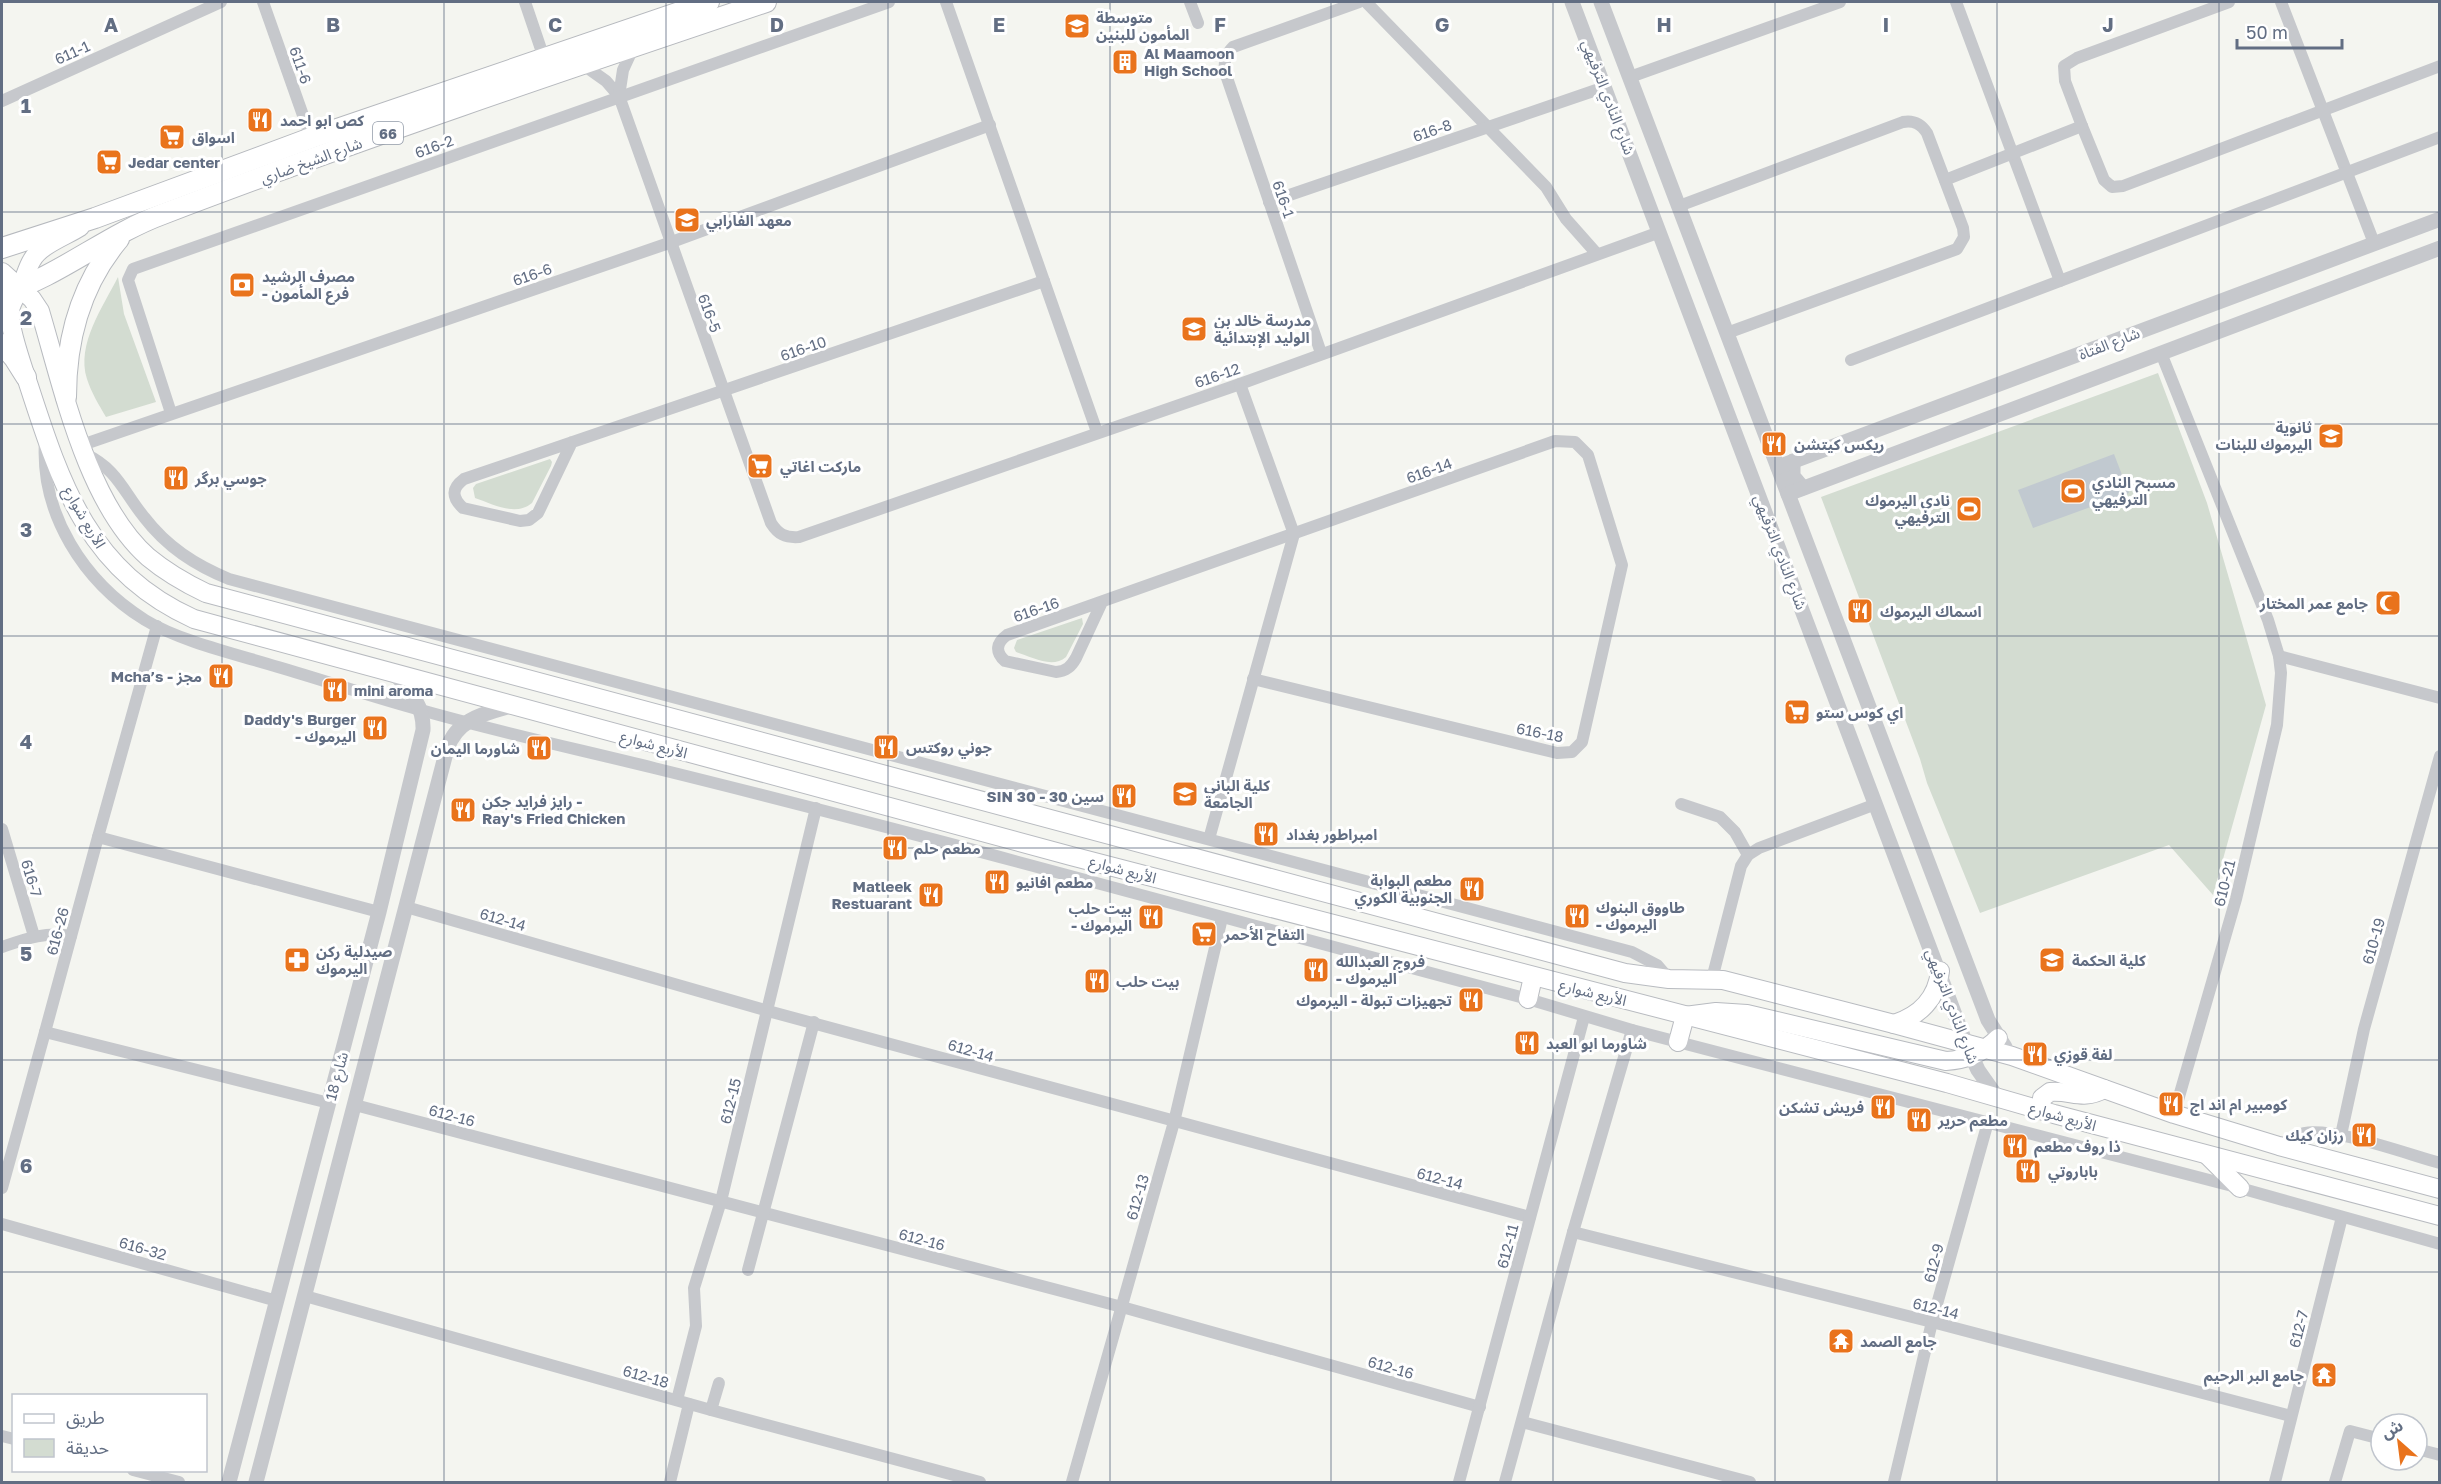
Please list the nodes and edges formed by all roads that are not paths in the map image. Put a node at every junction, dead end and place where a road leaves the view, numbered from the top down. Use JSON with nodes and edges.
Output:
{"nodes":[{"id":1,"x":221,"y":2,"type":"edge"},
{"id":2,"x":263,"y":2,"type":"edge"},
{"id":3,"x":525,"y":2,"type":"edge"},
{"id":4,"x":709,"y":2,"type":"edge"},
{"id":5,"x":766,"y":2,"type":"edge"},
{"id":6,"x":889,"y":2,"type":"edge"},
{"id":7,"x":946,"y":2,"type":"edge"},
{"id":8,"x":1190,"y":2,"type":"edge"},
{"id":9,"x":1359,"y":2,"type":"edge"},
{"id":10,"x":1366,"y":2,"type":"edge"},
{"id":11,"x":1572,"y":2,"type":"edge"},
{"id":12,"x":1601,"y":2,"type":"edge"},
{"id":13,"x":1840,"y":2,"type":"edge"},
{"id":14,"x":1956,"y":2,"type":"edge"},
{"id":15,"x":2229,"y":2,"type":"edge"},
{"id":16,"x":2281,"y":2,"type":"edge"},
{"id":17,"x":1198,"y":23,"type":"dead end"},
{"id":18,"x":634,"y":46,"type":"junction"},
{"id":19,"x":544,"y":58,"type":"junction"},
{"id":20,"x":582,"y":64,"type":"junction"},
{"id":21,"x":2439,"y":66,"type":"edge"},
{"id":22,"x":1630,"y":77,"type":"junction"},
{"id":23,"x":1605,"y":87,"type":"junction"},
{"id":24,"x":619,"y":96,"type":"junction"},
{"id":25,"x":2,"y":101,"type":"edge"},
{"id":26,"x":2323,"y":110,"type":"junction"},
{"id":27,"x":990,"y":125,"type":"junction"},
{"id":28,"x":1487,"y":126,"type":"junction"},
{"id":29,"x":2082,"y":126,"type":"junction"},
{"id":30,"x":2439,"y":137,"type":"edge"},
{"id":31,"x":311,"y":138,"type":"junction"},
{"id":32,"x":1659,"y":153,"type":"junction"},
{"id":33,"x":2013,"y":154,"type":"junction"},
{"id":34,"x":1632,"y":159,"type":"junction"},
{"id":35,"x":2346,"y":172,"type":"junction"},
{"id":36,"x":1945,"y":180,"type":"junction"},
{"id":37,"x":1269,"y":202,"type":"junction"},
{"id":38,"x":1679,"y":206,"type":"junction"},
{"id":39,"x":95,"y":218,"type":"junction"},
{"id":40,"x":2439,"y":219,"type":"edge"},
{"id":41,"x":126,"y":230,"type":"junction"},
{"id":42,"x":1659,"y":232,"type":"junction"},
{"id":43,"x":669,"y":243,"type":"junction"},
{"id":44,"x":2374,"y":243,"type":"junction"},
{"id":45,"x":2,"y":248,"type":"edge"},
{"id":46,"x":2439,"y":248,"type":"edge"},
{"id":47,"x":1597,"y":254,"type":"junction"},
{"id":48,"x":2,"y":272,"type":"edge"},
{"id":49,"x":1044,"y":281,"type":"junction"},
{"id":50,"x":2060,"y":281,"type":"junction"},
{"id":51,"x":20,"y":288,"type":"junction"},
{"id":52,"x":2,"y":294,"type":"edge"},
{"id":53,"x":1727,"y":333,"type":"junction"},
{"id":54,"x":2,"y":344,"type":"edge"},
{"id":55,"x":1321,"y":353,"type":"junction"},
{"id":56,"x":2161,"y":353,"type":"junction"},
{"id":57,"x":1851,"y":360,"type":"dead end"},
{"id":58,"x":2028,"y":373,"type":"junction"},
{"id":59,"x":26,"y":377,"type":"junction"},
{"id":60,"x":1240,"y":384,"type":"junction"},
{"id":61,"x":722,"y":392,"type":"junction"},
{"id":62,"x":66,"y":397,"type":"junction"},
{"id":63,"x":2036,"y":399,"type":"junction"},
{"id":64,"x":171,"y":413,"type":"junction"},
{"id":65,"x":1097,"y":432,"type":"junction"},
{"id":66,"x":45,"y":435,"type":"junction"},
{"id":67,"x":572,"y":442,"type":"junction"},
{"id":68,"x":1575,"y":442,"type":"joint"},
{"id":69,"x":83,"y":450,"type":"junction"},
{"id":70,"x":1793,"y":461,"type":"junction"},
{"id":71,"x":1778,"y":467,"type":"junction"},
{"id":72,"x":1803,"y":488,"type":"junction"},
{"id":73,"x":1788,"y":494,"type":"junction"},
{"id":74,"x":1294,"y":534,"type":"junction"},
{"id":75,"x":782,"y":535,"type":"joint"},
{"id":76,"x":1102,"y":602,"type":"junction"},
{"id":77,"x":157,"y":626,"type":"junction"},
{"id":78,"x":2279,"y":656,"type":"junction"},
{"id":79,"x":396,"y":675,"type":"junction"},
{"id":80,"x":1253,"y":679,"type":"junction"},
{"id":81,"x":2439,"y":698,"type":"edge"},
{"id":82,"x":510,"y":706,"type":"junction"},
{"id":83,"x":421,"y":711,"type":"junction"},
{"id":84,"x":466,"y":721,"type":"junction"},
{"id":85,"x":2439,"y":756,"type":"edge"},
{"id":86,"x":1681,"y":804,"type":"dead end"},
{"id":87,"x":1876,"y":804,"type":"junction"},
{"id":88,"x":816,"y":808,"type":"junction"},
{"id":89,"x":1078,"y":826,"type":"junction"},
{"id":90,"x":2,"y":829,"type":"edge"},
{"id":91,"x":98,"y":837,"type":"junction"},
{"id":92,"x":1209,"y":839,"type":"junction"},
{"id":93,"x":1748,"y":855,"type":"junction"},
{"id":94,"x":1071,"y":856,"type":"junction"},
{"id":95,"x":406,"y":907,"type":"junction"},
{"id":96,"x":379,"y":912,"type":"junction"},
{"id":97,"x":1222,"y":918,"type":"junction"},
{"id":98,"x":34,"y":936,"type":"junction"},
{"id":99,"x":71,"y":936,"type":"junction"},
{"id":100,"x":2,"y":947,"type":"edge"},
{"id":101,"x":1940,"y":971,"type":"junction"},
{"id":102,"x":1533,"y":977,"type":"junction"},
{"id":103,"x":1669,"y":979,"type":"junction"},
{"id":104,"x":1712,"y":979,"type":"junction"},
{"id":105,"x":1528,"y":999,"type":"junction"},
{"id":106,"x":768,"y":1011,"type":"junction"},
{"id":107,"x":1685,"y":1016,"type":"junction"},
{"id":108,"x":1584,"y":1017,"type":"junction"},
{"id":109,"x":814,"y":1022,"type":"junction"},
{"id":110,"x":1894,"y":1024,"type":"junction"},
{"id":111,"x":1632,"y":1030,"type":"junction"},
{"id":112,"x":45,"y":1032,"type":"junction"},
{"id":113,"x":1938,"y":1036,"type":"junction"},
{"id":114,"x":1678,"y":1042,"type":"junction"},
{"id":115,"x":1981,"y":1047,"type":"junction"},
{"id":116,"x":1933,"y":1060,"type":"junction"},
{"id":117,"x":2104,"y":1089,"type":"junction"},
{"id":118,"x":1998,"y":1097,"type":"junction"},
{"id":119,"x":329,"y":1104,"type":"junction"},
{"id":120,"x":355,"y":1105,"type":"junction"},
{"id":121,"x":2041,"y":1110,"type":"junction"},
{"id":122,"x":2174,"y":1114,"type":"junction"},
{"id":123,"x":1174,"y":1122,"type":"junction"},
{"id":124,"x":1988,"y":1122,"type":"junction"},
{"id":125,"x":2341,"y":1135,"type":"junction"},
{"id":126,"x":2279,"y":1146,"type":"junction"},
{"id":127,"x":2206,"y":1155,"type":"junction"},
{"id":128,"x":2439,"y":1163,"type":"edge"},
{"id":129,"x":2,"y":1188,"type":"edge"},
{"id":130,"x":2240,"y":1188,"type":"junction"},
{"id":131,"x":2439,"y":1189,"type":"edge"},
{"id":132,"x":721,"y":1201,"type":"junction"},
{"id":133,"x":303,"y":1202,"type":"junction"},
{"id":134,"x":327,"y":1209,"type":"junction"},
{"id":135,"x":763,"y":1212,"type":"junction"},
{"id":136,"x":2439,"y":1216,"type":"edge"},
{"id":137,"x":2342,"y":1217,"type":"junction"},
{"id":138,"x":1530,"y":1218,"type":"junction"},
{"id":139,"x":2,"y":1224,"type":"edge"},
{"id":140,"x":1573,"y":1232,"type":"junction"},
{"id":141,"x":2439,"y":1244,"type":"edge"},
{"id":142,"x":748,"y":1270,"type":"dead end"},
{"id":143,"x":305,"y":1296,"type":"junction"},
{"id":144,"x":277,"y":1301,"type":"junction"},
{"id":145,"x":1122,"y":1308,"type":"junction"},
{"id":146,"x":1932,"y":1323,"type":"junction"},
{"id":147,"x":718,"y":1383,"type":"dead end"},
{"id":148,"x":676,"y":1400,"type":"junction"},
{"id":149,"x":689,"y":1404,"type":"junction"},
{"id":150,"x":1480,"y":1407,"type":"junction"},
{"id":151,"x":711,"y":1410,"type":"junction"},
{"id":152,"x":2291,"y":1416,"type":"junction"},
{"id":153,"x":1522,"y":1422,"type":"junction"},
{"id":154,"x":2369,"y":1437,"type":"edge"},
{"id":155,"x":140,"y":1472,"type":"edge"},
{"id":156,"x":178,"y":1482,"type":"edge"},
{"id":157,"x":229,"y":1482,"type":"edge"},
{"id":158,"x":256,"y":1482,"type":"edge"},
{"id":159,"x":670,"y":1482,"type":"edge"},
{"id":160,"x":980,"y":1482,"type":"edge"},
{"id":161,"x":1072,"y":1482,"type":"edge"},
{"id":162,"x":1459,"y":1482,"type":"edge"},
{"id":163,"x":1505,"y":1482,"type":"edge"},
{"id":164,"x":1750,"y":1482,"type":"edge"},
{"id":165,"x":1894,"y":1482,"type":"edge"},
{"id":166,"x":2275,"y":1482,"type":"edge"},
{"id":167,"x":2335,"y":1482,"type":"edge"}],
"edges":[{"from":1,"to":25,"type":"street","name":"611-1"},
{"from":2,"to":31,"type":"street","name":"611-6"},
{"from":3,"to":19,"type":"street"},
{"from":4,"to":19,"type":"main road","name":"شارع الشيخ ضاري","number":"66"},
{"from":5,"to":18,"type":"main road","name":"شارع الشيخ ضاري","number":"66"},
{"from":6,"to":24,"type":"street","name":"616-2"},
{"from":7,"to":27,"type":"street"},
{"from":8,"to":17,"type":"street"},
{"from":9,"to":37,"type":"street","name":"616-1"},
{"from":10,"to":28,"type":"street"},
{"from":11,"to":23,"type":"street","name":"شارع النادي الترفيهي"},
{"from":12,"to":22,"type":"street","name":"شارع النادي الترفيهي"},
{"from":13,"to":22,"type":"street"},
{"from":14,"to":33,"type":"street"},
{"from":15,"to":29,"type":"street"},
{"from":16,"to":26,"type":"street"},
{"from":18,"to":20,"type":"main road","name":"شارع الشيخ ضاري","number":"66"},
{"from":18,"to":24,"type":"street"},
{"from":19,"to":31,"type":"main road","name":"شارع الشيخ ضاري","number":"66"},
{"from":20,"to":24,"type":"street"},
{"from":20,"to":41,"type":"main road","name":"شارع الشيخ ضاري","number":"66"},
{"from":21,"to":26,"type":"street"},
{"from":22,"to":32,"type":"street","name":"شارع النادي الترفيهي"},
{"from":23,"to":28,"type":"street","name":"616-8"},
{"from":23,"to":34,"type":"street","name":"شارع النادي الترفيهي"},
{"from":24,"to":43,"type":"street","name":"616-5"},
{"from":24,"to":64,"type":"street","name":"616-2"},
{"from":26,"to":29,"type":"street"},
{"from":26,"to":35,"type":"street"},
{"from":27,"to":43,"type":"street","name":"616-6"},
{"from":27,"to":49,"type":"street"},
{"from":28,"to":37,"type":"street","name":"616-8"},
{"from":28,"to":47,"type":"street"},
{"from":29,"to":33,"type":"street"},
{"from":30,"to":35,"type":"street"},
{"from":31,"to":39,"type":"main road","name":"شارع الشيخ ضاري","number":"66"},
{"from":32,"to":34,"type":"street"},
{"from":32,"to":38,"type":"street","name":"شارع النادي الترفيهي"},
{"from":33,"to":36,"type":"street"},
{"from":33,"to":50,"type":"street"},
{"from":34,"to":42,"type":"street","name":"شارع النادي الترفيهي"},
{"from":35,"to":44,"type":"street"},
{"from":35,"to":50,"type":"street"},
{"from":36,"to":38,"type":"street"},
{"from":36,"to":53,"type":"street"},
{"from":37,"to":55,"type":"street","name":"616-1"},
{"from":38,"to":53,"type":"street","name":"شارع النادي الترفيهي"},
{"from":39,"to":45,"type":"main road","name":"شارع الشيخ ضاري","number":"66"},
{"from":39,"to":51,"type":"main road","name":"الأربع شوارع"},
{"from":40,"to":44,"type":"street","name":"شارع الفتاة"},
{"from":41,"to":51,"type":"main road","name":"شارع الشيخ ضاري","number":"66"},
{"from":41,"to":62,"type":"main road"},
{"from":42,"to":47,"type":"street","name":"616-12"},
{"from":42,"to":87,"type":"street","name":"شارع النادي الترفيهي"},
{"from":43,"to":61,"type":"street","name":"616-5"},
{"from":43,"to":64,"type":"street","name":"616-6"},
{"from":44,"to":58,"type":"street","name":"شارع الفتاة"},
{"from":46,"to":56,"type":"street","name":"شارع الفتاة"},
{"from":47,"to":55,"type":"street","name":"616-12"},
{"from":48,"to":51,"type":"main road","name":"الأربع شوارع"},
{"from":49,"to":61,"type":"street","name":"616-10"},
{"from":49,"to":65,"type":"street"},
{"from":50,"to":57,"type":"street"},
{"from":51,"to":52,"type":"main road","name":"شارع الشيخ ضاري","number":"66"},
{"from":51,"to":59,"type":"main road","name":"الأربع شوارع"},
{"from":51,"to":62,"type":"main road","name":"الأربع شوارع"},
{"from":53,"to":71,"type":"street","name":"شارع النادي الترفيهي"},
{"from":54,"to":59,"type":"main road"},
{"from":55,"to":60,"type":"street","name":"616-12"},
{"from":56,"to":63,"type":"street","name":"شارع الفتاة"},
{"from":56,"to":78,"type":"street","name":"610-21"},
{"from":58,"to":63,"type":"street"},
{"from":58,"to":70,"type":"street","name":"شارع الفتاة"},
{"from":59,"to":66,"type":"main road","name":"الأربع شوارع"},
{"from":60,"to":65,"type":"street","name":"616-12"},
{"from":60,"to":74,"type":"street"},
{"from":61,"to":67,"type":"street","name":"616-10"},
{"from":61,"to":75,"type":"street","name":"616-5"},
{"from":62,"to":69,"type":"main road","name":"الأربع شوارع"},
{"from":63,"to":72,"type":"street","name":"شارع الفتاة"},
{"from":64,"to":69,"type":"street","name":"616-6"},
{"from":65,"to":75,"type":"street","name":"616-12"},
{"from":66,"to":77,"type":"street"},
{"from":66,"to":79,"type":"main road","name":"الأربع شوارع"},
{"from":67,"to":67,"type":"street","name":"616-10"},
{"from":68,"to":74,"type":"street","name":"616-14"},
{"from":68,"to":80,"type":"street","name":"616-18"},
{"from":69,"to":89,"type":"main road","name":"الأربع شوارع"},
{"from":69,"to":92,"type":"street"},
{"from":70,"to":71,"type":"street","name":"شارع الفتاة"},
{"from":70,"to":72,"type":"street"},
{"from":71,"to":73,"type":"street","name":"شارع النادي الترفيهي"},
{"from":72,"to":73,"type":"street","name":"شارع الفتاة"},
{"from":73,"to":115,"type":"street","name":"شارع النادي الترفيهي"},
{"from":74,"to":76,"type":"street","name":"616-16"},
{"from":74,"to":80,"type":"street"},
{"from":76,"to":76,"type":"street","name":"616-16"},
{"from":77,"to":83,"type":"street"},
{"from":77,"to":91,"type":"street","name":"616-26"},
{"from":78,"to":81,"type":"street"},
{"from":78,"to":122,"type":"street","name":"610-21"},
{"from":79,"to":82,"type":"main road","name":"الأربع شوارع"},
{"from":79,"to":83,"type":"street"},
{"from":80,"to":92,"type":"street"},
{"from":82,"to":84,"type":"street"},
{"from":82,"to":94,"type":"main road","name":"الأربع شوارع"},
{"from":83,"to":84,"type":"street"},
{"from":83,"to":96,"type":"street","name":"شارع 18"},
{"from":84,"to":88,"type":"street"},
{"from":84,"to":95,"type":"street","name":"شارع 18"},
{"from":85,"to":125,"type":"street","name":"610-19"},
{"from":86,"to":93,"type":"street"},
{"from":87,"to":93,"type":"street"},
{"from":87,"to":101,"type":"street","name":"شارع النادي الترفيهي"},
{"from":88,"to":97,"type":"street"},
{"from":88,"to":106,"type":"street","name":"612-15"},
{"from":89,"to":94,"type":"main road"},
{"from":89,"to":103,"type":"main road","name":"الأربع شوارع"},
{"from":90,"to":98,"type":"street","name":"616-7"},
{"from":91,"to":96,"type":"street"},
{"from":91,"to":99,"type":"street","name":"616-26"},
{"from":92,"to":103,"type":"street"},
{"from":93,"to":104,"type":"street"},
{"from":94,"to":102,"type":"main road","name":"الأربع شوارع"},
{"from":95,"to":106,"type":"street","name":"612-14"},
{"from":95,"to":120,"type":"street","name":"شارع 18"},
{"from":96,"to":119,"type":"street","name":"شارع 18"},
{"from":97,"to":105,"type":"street"},
{"from":97,"to":123,"type":"street","name":"612-13"},
{"from":98,"to":99,"type":"street"},
{"from":98,"to":100,"type":"street"},
{"from":99,"to":112,"type":"street","name":"616-26"},
{"from":101,"to":110,"type":"main road"},
{"from":101,"to":115,"type":"street","name":"شارع النادي الترفيهي"},
{"from":102,"to":105,"type":"main road"},
{"from":102,"to":107,"type":"main road","name":"الأربع شوارع"},
{"from":103,"to":104,"type":"main road","name":"الأربع شوارع"},
{"from":104,"to":110,"type":"main road","name":"الأربع شوارع"},
{"from":105,"to":108,"type":"street"},
{"from":106,"to":109,"type":"street","name":"612-14"},
{"from":106,"to":132,"type":"street","name":"612-15"},
{"from":107,"to":114,"type":"main road"},
{"from":107,"to":116,"type":"main road"},
{"from":107,"to":118,"type":"main road","name":"الأربع شوارع"},
{"from":108,"to":111,"type":"street"},
{"from":108,"to":138,"type":"street","name":"612-11"},
{"from":109,"to":123,"type":"street","name":"612-14"},
{"from":109,"to":135,"type":"street"},
{"from":110,"to":113,"type":"main road","name":"الأربع شوارع"},
{"from":111,"to":114,"type":"street"},
{"from":111,"to":140,"type":"street"},
{"from":112,"to":119,"type":"street"},
{"from":112,"to":129,"type":"street","name":"616-26"},
{"from":113,"to":115,"type":"main road","name":"الأربع شوارع"},
{"from":113,"to":116,"type":"main road"},
{"from":114,"to":124,"type":"street"},
{"from":115,"to":116,"type":"main road"},
{"from":115,"to":117,"type":"main road","name":"الأربع شوارع"},
{"from":115,"to":118,"type":"street","name":"شارع النادي الترفيهي"},
{"from":117,"to":121,"type":"main road"},
{"from":117,"to":122,"type":"main road","name":"الأربع شوارع"},
{"from":118,"to":121,"type":"main road","name":"الأربع شوارع"},
{"from":119,"to":133,"type":"street","name":"شارع 18"},
{"from":120,"to":132,"type":"street","name":"612-16"},
{"from":120,"to":134,"type":"street","name":"شارع 18"},
{"from":121,"to":127,"type":"main road","name":"الأربع شوارع"},
{"from":122,"to":126,"type":"main road","name":"الأربع شوارع"},
{"from":123,"to":138,"type":"street","name":"612-14"},
{"from":123,"to":145,"type":"street","name":"612-13"},
{"from":124,"to":130,"type":"street"},
{"from":124,"to":146,"type":"street","name":"612-9"},
{"from":125,"to":126,"type":"street"},
{"from":125,"to":128,"type":"street"},
{"from":126,"to":131,"type":"main road","name":"الأربع شوارع"},
{"from":127,"to":130,"type":"main road"},
{"from":127,"to":136,"type":"main road","name":"الأربع شوارع"},
{"from":130,"to":137,"type":"street"},
{"from":132,"to":135,"type":"street","name":"612-16"},
{"from":132,"to":148,"type":"street","name":"612-15"},
{"from":133,"to":134,"type":"street"},
{"from":133,"to":144,"type":"street","name":"شارع 18"},
{"from":134,"to":143,"type":"street","name":"شارع 18"},
{"from":135,"to":142,"type":"street"},
{"from":135,"to":145,"type":"street","name":"612-16"},
{"from":137,"to":141,"type":"street"},
{"from":137,"to":152,"type":"street","name":"612-7"},
{"from":138,"to":150,"type":"street","name":"612-11"},
{"from":139,"to":144,"type":"street","name":"616-32"},
{"from":140,"to":146,"type":"street","name":"612-14"},
{"from":140,"to":153,"type":"street"},
{"from":143,"to":148,"type":"street","name":"612-18"},
{"from":143,"to":158,"type":"street","name":"شارع 18"},
{"from":144,"to":157,"type":"street","name":"شارع 18"},
{"from":145,"to":150,"type":"street","name":"612-16"},
{"from":145,"to":161,"type":"street","name":"612-13"},
{"from":146,"to":152,"type":"street","name":"612-14"},
{"from":146,"to":165,"type":"street","name":"612-9"},
{"from":147,"to":151,"type":"street"},
{"from":148,"to":149,"type":"street","name":"612-18"},
{"from":149,"to":151,"type":"street","name":"612-18"},
{"from":149,"to":159,"type":"street"},
{"from":150,"to":162,"type":"street","name":"612-11"},
{"from":151,"to":160,"type":"street","name":"612-18"},
{"from":152,"to":166,"type":"street","name":"612-7"},
{"from":153,"to":163,"type":"street"},
{"from":153,"to":164,"type":"street"},
{"from":154,"to":167,"type":"street"},
{"from":155,"to":156,"type":"street"}]}
